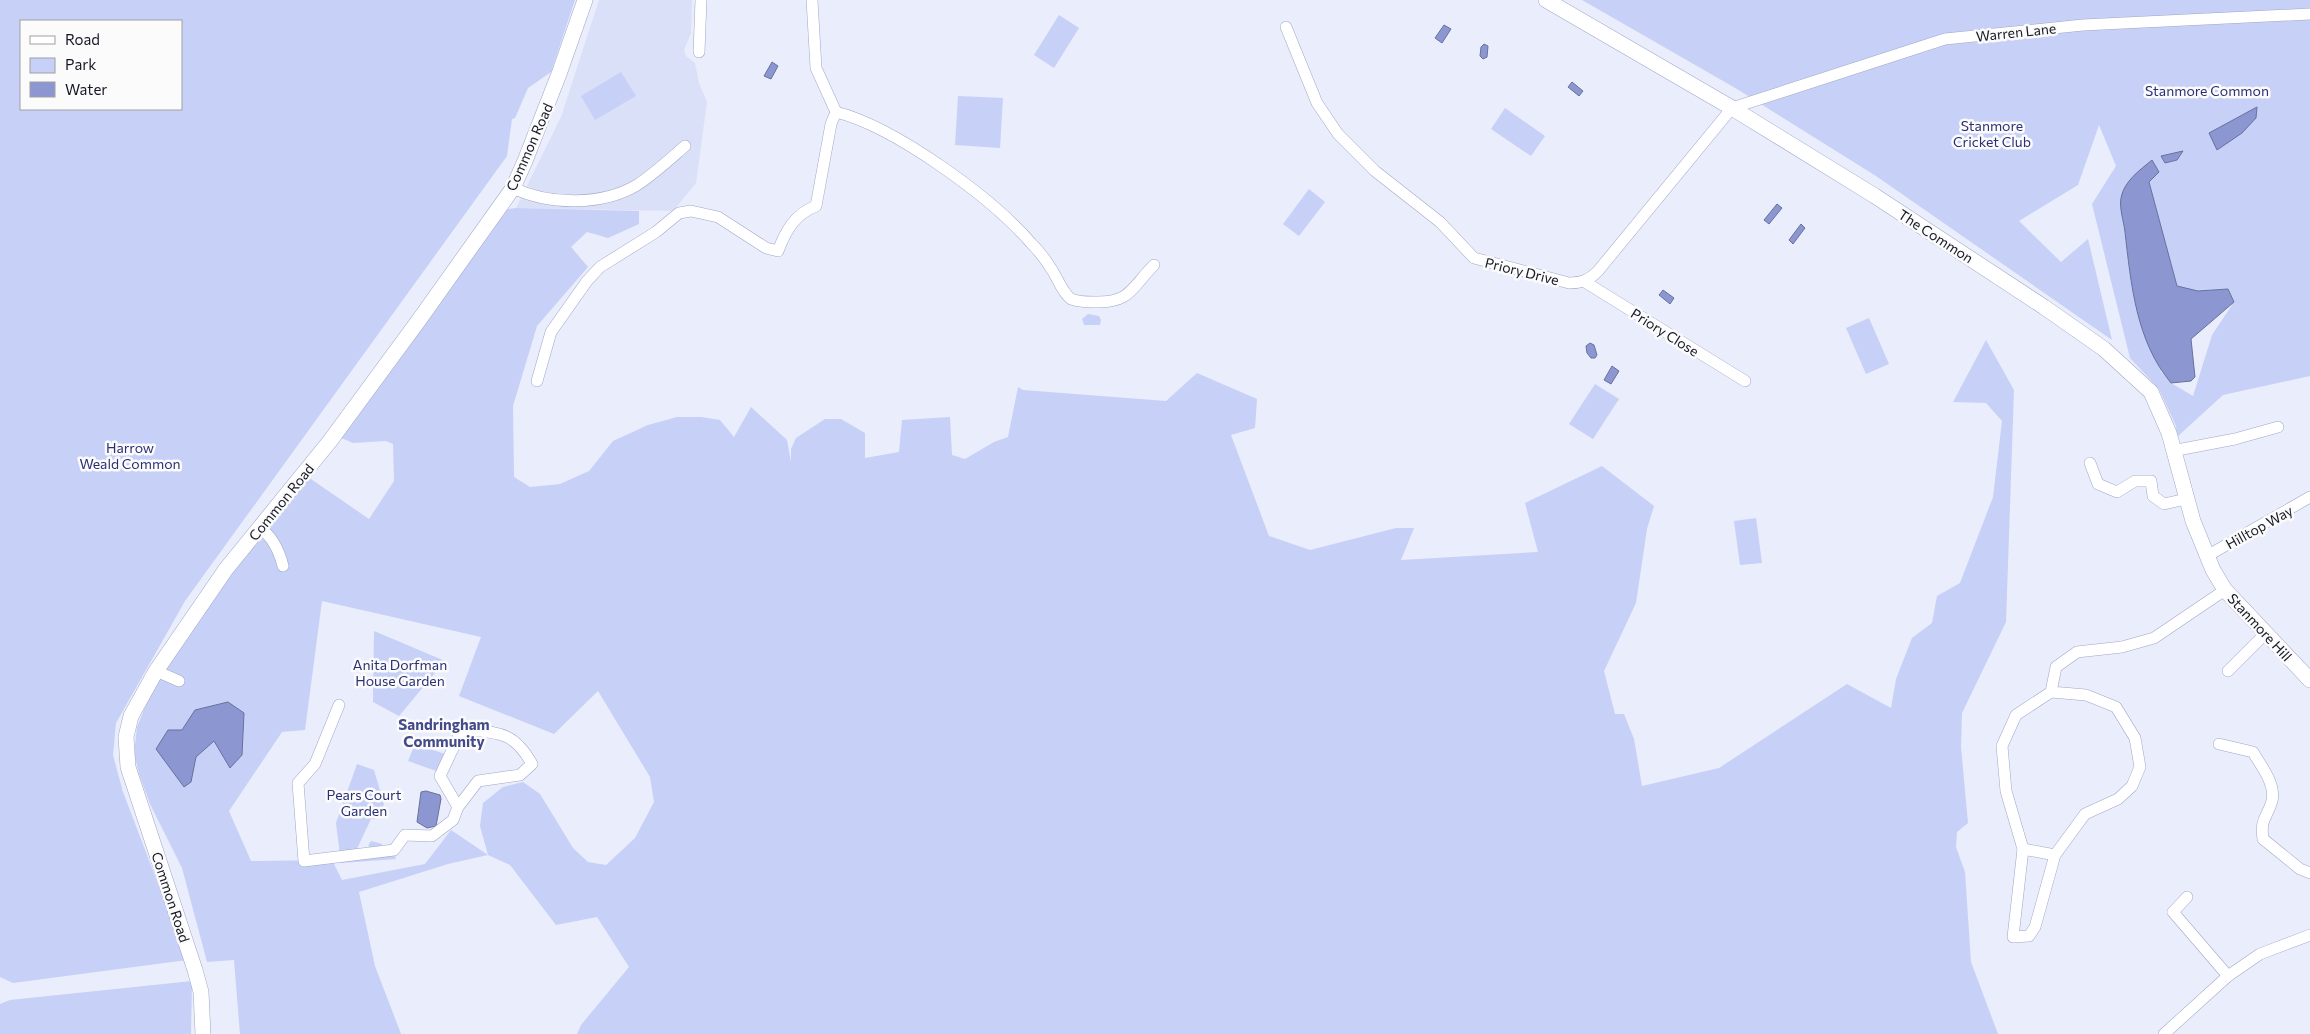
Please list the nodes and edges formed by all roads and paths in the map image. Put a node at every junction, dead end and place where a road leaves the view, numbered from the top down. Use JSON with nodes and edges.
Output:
{"nodes":[{"id":1,"x":584,"y":0,"type":"edge"},
{"id":2,"x":701,"y":0,"type":"edge"},
{"id":3,"x":812,"y":0,"type":"edge"},
{"id":4,"x":1546,"y":0,"type":"edge"},
{"id":5,"x":2310,"y":14,"type":"edge"},
{"id":6,"x":1286,"y":27,"type":"dead end"},
{"id":7,"x":698,"y":52,"type":"dead end"},
{"id":8,"x":1732,"y":108,"type":"junction"},
{"id":9,"x":836,"y":112,"type":"junction"},
{"id":10,"x":685,"y":146,"type":"dead end"},
{"id":11,"x":512,"y":188,"type":"junction"},
{"id":12,"x":1154,"y":265,"type":"dead end"},
{"id":13,"x":1585,"y":282,"type":"junction"},
{"id":14,"x":538,"y":381,"type":"dead end"},
{"id":15,"x":1745,"y":381,"type":"dead end"},
{"id":16,"x":2278,"y":427,"type":"dead end"},
{"id":17,"x":2172,"y":451,"type":"junction"},
{"id":18,"x":2090,"y":463,"type":"dead end"},
{"id":19,"x":2310,"y":497,"type":"edge"},
{"id":20,"x":2186,"y":499,"type":"junction"},
{"id":21,"x":260,"y":528,"type":"junction"},
{"id":22,"x":2206,"y":556,"type":"junction"},
{"id":23,"x":283,"y":566,"type":"dead end"},
{"id":24,"x":2213,"y":570,"type":"joint"},
{"id":25,"x":2225,"y":590,"type":"junction"},
{"id":26,"x":2265,"y":634,"type":"junction"},
{"id":27,"x":2228,"y":670,"type":"dead end"},
{"id":28,"x":156,"y":671,"type":"junction"},
{"id":29,"x":2308,"y":671,"type":"edge"},
{"id":30,"x":179,"y":681,"type":"dead end"},
{"id":31,"x":2052,"y":692,"type":"junction"},
{"id":32,"x":339,"y":705,"type":"dead end"},
{"id":33,"x":2219,"y":744,"type":"dead end"},
{"id":34,"x":458,"y":808,"type":"junction"},
{"id":35,"x":2023,"y":850,"type":"junction"},
{"id":36,"x":2055,"y":855,"type":"junction"},
{"id":37,"x":2310,"y":873,"type":"edge"},
{"id":38,"x":2187,"y":898,"type":"dead end"},
{"id":39,"x":2310,"y":935,"type":"edge"},
{"id":40,"x":2228,"y":976,"type":"junction"},
{"id":41,"x":203,"y":1034,"type":"edge"},
{"id":42,"x":2164,"y":1034,"type":"edge"}],
"edges":[{"from":1,"to":11,"type":"main road","name":"Common Road"},
{"from":2,"to":7,"type":"street"},
{"from":3,"to":9,"type":"street"},
{"from":4,"to":8,"type":"main road","name":"The Common"},
{"from":5,"to":8,"type":"street","name":"Warren Lane"},
{"from":6,"to":13,"type":"street","name":"Priory Drive"},
{"from":8,"to":13,"type":"street"},
{"from":8,"to":17,"type":"main road","name":"The Common"},
{"from":9,"to":12,"type":"street"},
{"from":9,"to":14,"type":"street"},
{"from":10,"to":11,"type":"street"},
{"from":11,"to":21,"type":"main road","name":"Common Road"},
{"from":13,"to":15,"type":"street","name":"Priory Close"},
{"from":16,"to":17,"type":"street"},
{"from":17,"to":20,"type":"main road","name":"The Common"},
{"from":18,"to":20,"type":"street"},
{"from":19,"to":22,"type":"street","name":"Hilltop Way"},
{"from":20,"to":22,"type":"main road","name":"The Common"},
{"from":21,"to":23,"type":"street"},
{"from":21,"to":28,"type":"main road","name":"Common Road"},
{"from":22,"to":24,"type":"main road","name":"The Common"},
{"from":24,"to":25,"type":"main road","name":"Stanmore Hill"},
{"from":25,"to":26,"type":"main road","name":"Stanmore Hill"},
{"from":25,"to":31,"type":"street"},
{"from":26,"to":27,"type":"street"},
{"from":26,"to":29,"type":"main road","name":"Stanmore Hill"},
{"from":28,"to":30,"type":"street"},
{"from":28,"to":41,"type":"main road","name":"Common Road"},
{"from":31,"to":35,"type":"street"},
{"from":31,"to":36,"type":"street"},
{"from":32,"to":34,"type":"street"},
{"from":33,"to":37,"type":"street"},
{"from":34,"to":34,"type":"street"},
{"from":35,"to":36,"type":"street"},
{"from":35,"to":36,"type":"street"},
{"from":38,"to":40,"type":"street"},
{"from":39,"to":40,"type":"street"},
{"from":40,"to":42,"type":"street"}]}
